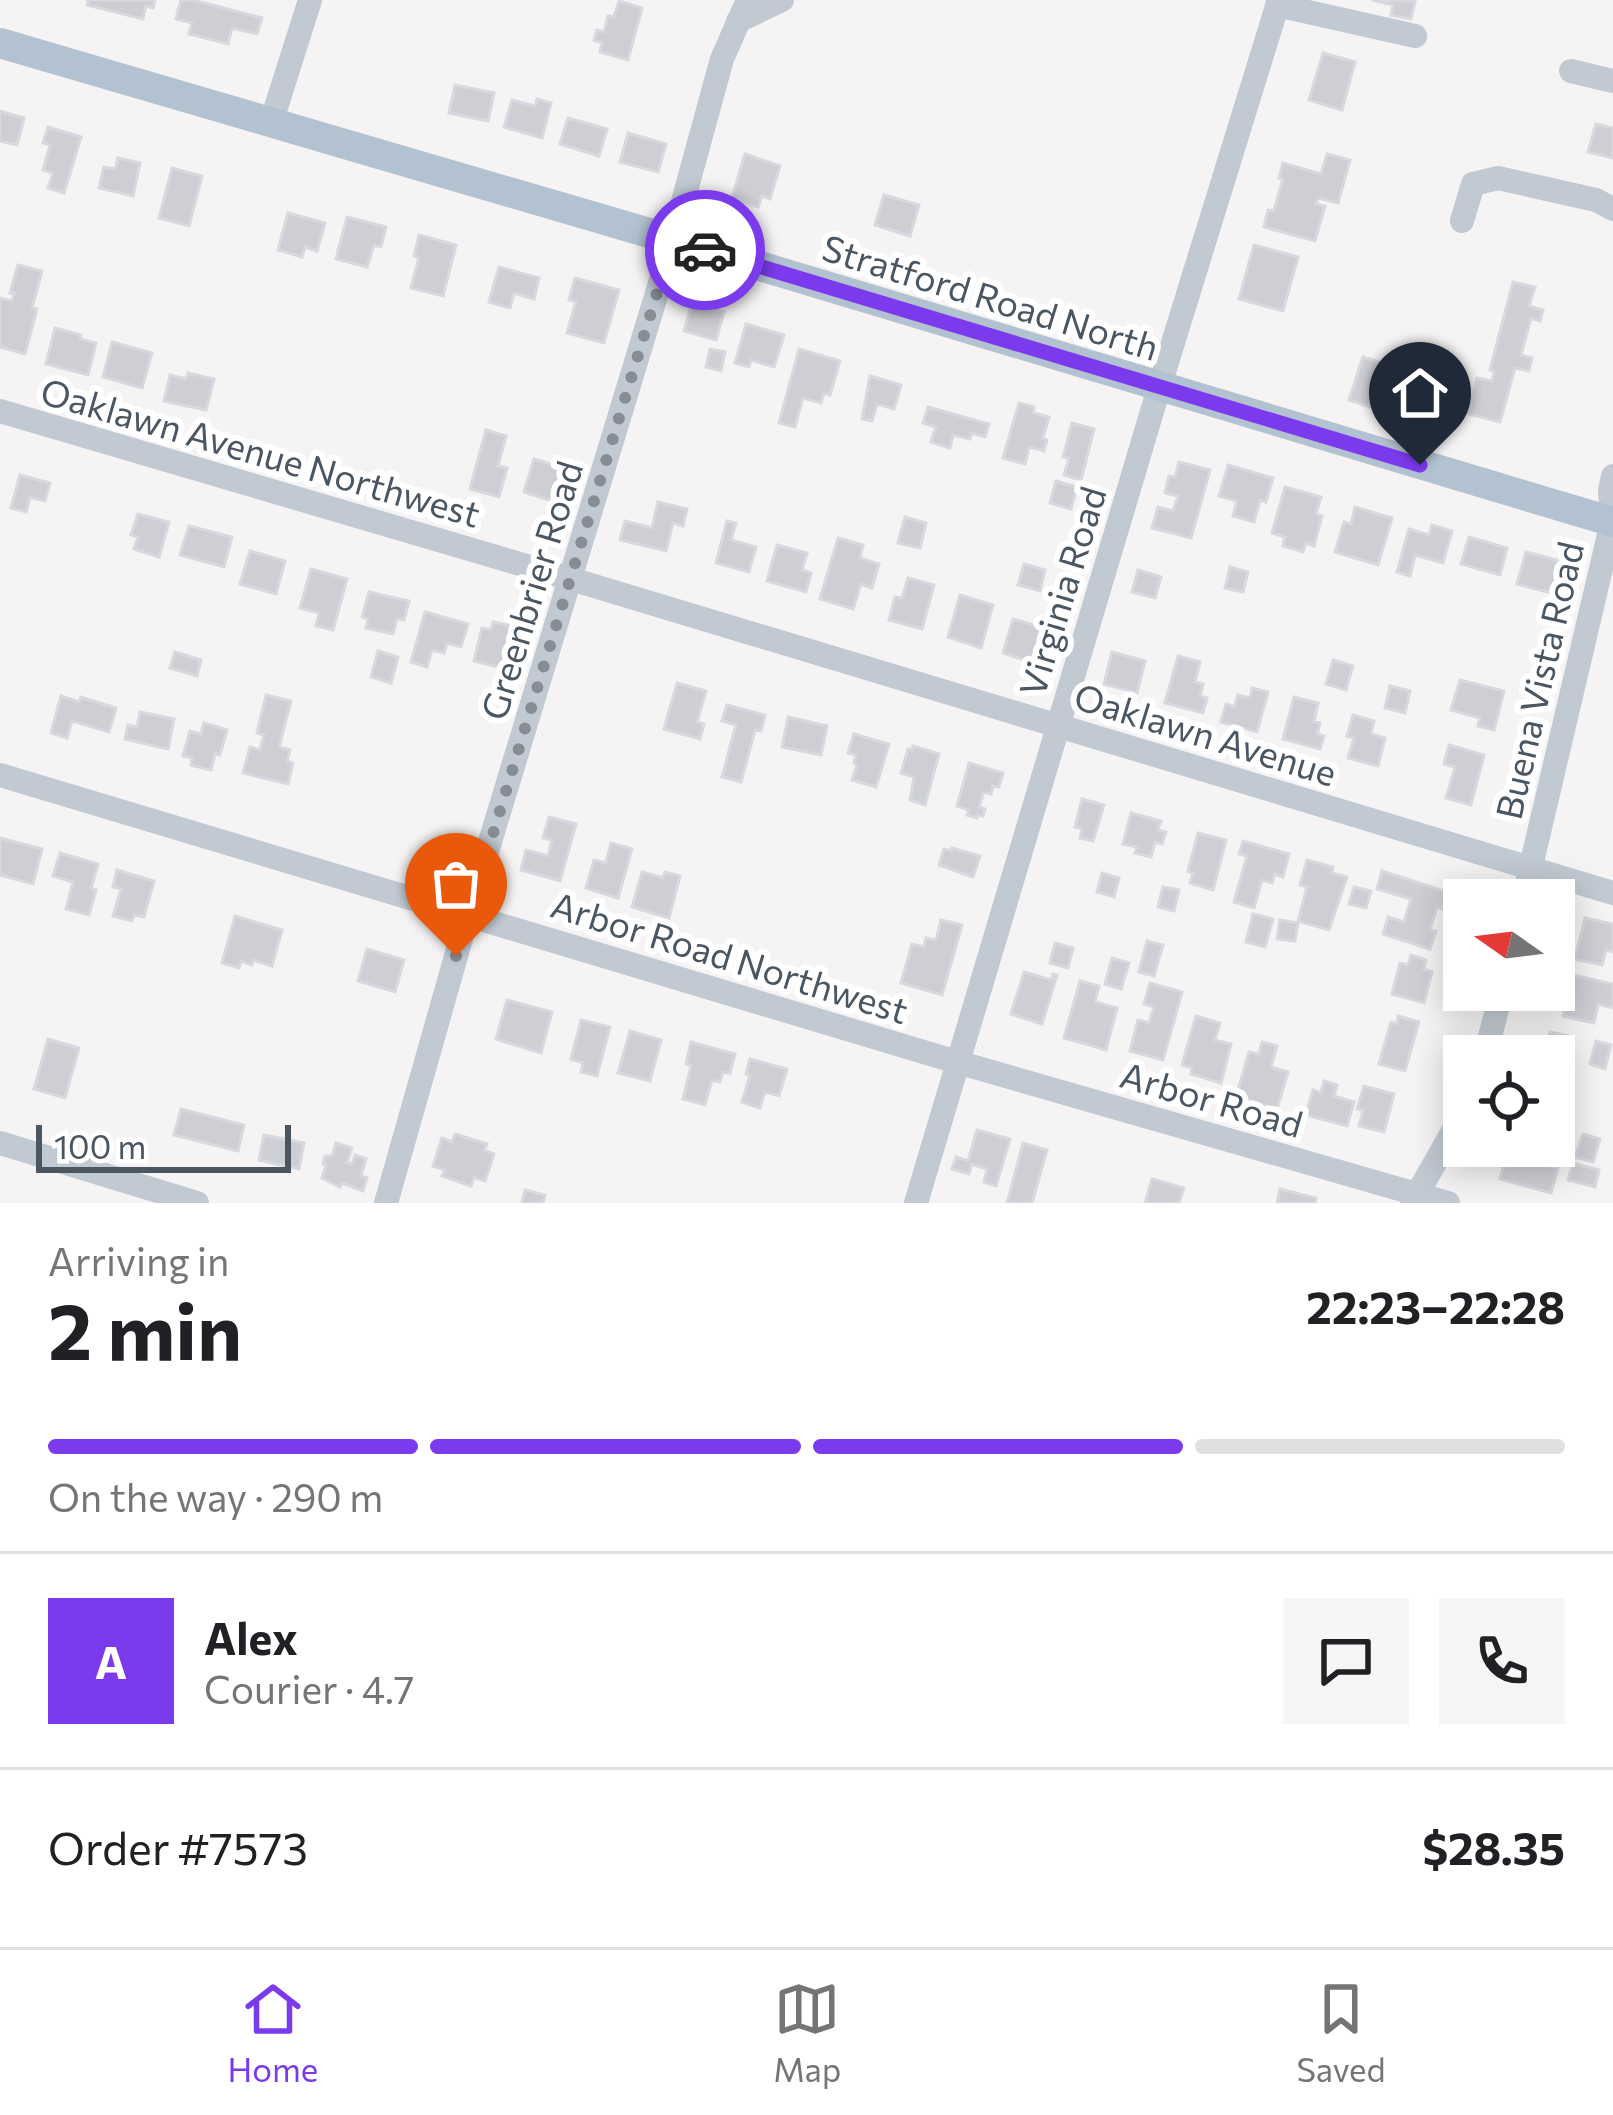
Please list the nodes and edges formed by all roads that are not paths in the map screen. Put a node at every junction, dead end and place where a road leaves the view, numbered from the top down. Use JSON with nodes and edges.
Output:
{"nodes":[{"id":1,"x":310,"y":0,"type":"edge"},
{"id":2,"x":782,"y":0,"type":"edge"},
{"id":3,"x":1278,"y":2,"type":"edge"},
{"id":4,"x":743,"y":11,"type":"edge"},
{"id":5,"x":1414,"y":36,"type":"dead end"},
{"id":6,"x":0,"y":43,"type":"edge"},
{"id":7,"x":1571,"y":71,"type":"dead end"},
{"id":8,"x":1613,"y":81,"type":"edge"},
{"id":9,"x":271,"y":123,"type":"junction"},
{"id":10,"x":1613,"y":209,"type":"edge"},
{"id":11,"x":1462,"y":221,"type":"dead end"},
{"id":12,"x":673,"y":240,"type":"junction"},
{"id":13,"x":1159,"y":388,"type":"junction"},
{"id":14,"x":0,"y":411,"type":"edge"},
{"id":15,"x":1613,"y":476,"type":"edge"},
{"id":16,"x":1613,"y":521,"type":"edge"},
{"id":17,"x":571,"y":579,"type":"junction"},
{"id":18,"x":1058,"y":727,"type":"junction"},
{"id":19,"x":0,"y":775,"type":"edge"},
{"id":20,"x":1530,"y":868,"type":"junction"},
{"id":21,"x":1527,"y":879,"type":"edge"},
{"id":22,"x":1613,"y":892,"type":"edge"},
{"id":23,"x":468,"y":914,"type":"junction"},
{"id":24,"x":957,"y":1062,"type":"junction"},
{"id":25,"x":0,"y":1143,"type":"edge"},
{"id":26,"x":1443,"y":1150,"type":"edge"},
{"id":27,"x":1416,"y":1199,"type":"edge"},
{"id":28,"x":197,"y":1203,"type":"edge"},
{"id":29,"x":386,"y":1203,"type":"edge"},
{"id":30,"x":916,"y":1203,"type":"edge"},
{"id":31,"x":1448,"y":1203,"type":"edge"}],
"edges":[{"from":1,"to":9,"type":"street"},
{"from":2,"to":4,"type":"street"},
{"from":3,"to":5,"type":"street"},
{"from":3,"to":13,"type":"street","name":"Virginia Road"},
{"from":4,"to":12,"type":"street","name":"Greenbrier Road"},
{"from":6,"to":9,"type":"main road","name":"Stratford Road North"},
{"from":7,"to":8,"type":"street"},
{"from":9,"to":12,"type":"main road","name":"Stratford Road North"},
{"from":10,"to":11,"type":"street"},
{"from":12,"to":13,"type":"main road","name":"Stratford Road North"},
{"from":12,"to":17,"type":"street","name":"Greenbrier Road"},
{"from":13,"to":16,"type":"main road","name":"Stratford Road North"},
{"from":13,"to":18,"type":"street","name":"Virginia Road"},
{"from":14,"to":17,"type":"street","name":"Oaklawn Avenue Northwest"},
{"from":15,"to":16,"type":"street","name":"Buena Vista Road"},
{"from":16,"to":20,"type":"street","name":"Buena Vista Road"},
{"from":17,"to":18,"type":"street","name":"Oaklawn Avenue"},
{"from":17,"to":23,"type":"street","name":"Greenbrier Road"},
{"from":18,"to":20,"type":"street","name":"Oaklawn Avenue"},
{"from":18,"to":24,"type":"street","name":"Virginia Road"},
{"from":19,"to":23,"type":"street","name":"Arbor Road Northwest"},
{"from":20,"to":21,"type":"street","name":"Buena Vista Road"},
{"from":20,"to":22,"type":"street","name":"Oaklawn Avenue"},
{"from":23,"to":24,"type":"street","name":"Arbor Road Northwest"},
{"from":23,"to":29,"type":"street","name":"Greenbrier Road"},
{"from":24,"to":27,"type":"street","name":"Arbor Road"},
{"from":24,"to":30,"type":"street","name":"Virginia Road"},
{"from":25,"to":28,"type":"street"},
{"from":26,"to":27,"type":"street"},
{"from":27,"to":31,"type":"street","name":"Arbor Road"}]}
